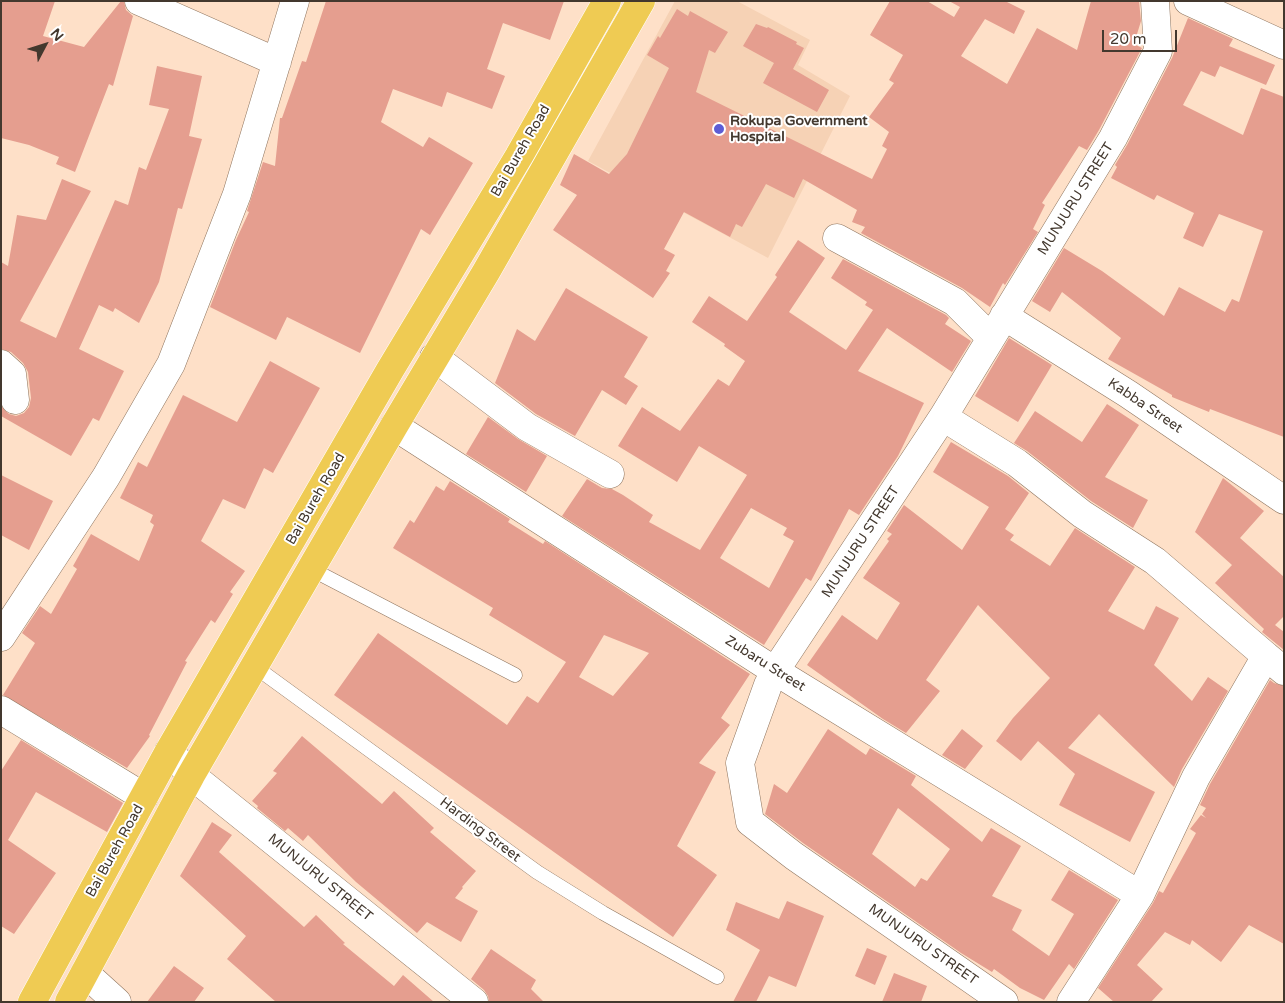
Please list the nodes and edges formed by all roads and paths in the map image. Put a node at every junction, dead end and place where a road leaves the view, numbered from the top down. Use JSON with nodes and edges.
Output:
{"nodes":[{"id":1,"x":140,"y":1,"type":"edge"},
{"id":2,"x":295,"y":1,"type":"edge"},
{"id":3,"x":607,"y":1,"type":"edge"},
{"id":4,"x":641,"y":1,"type":"edge"},
{"id":5,"x":1155,"y":1,"type":"edge"},
{"id":6,"x":1202,"y":4,"type":"edge"},
{"id":7,"x":1284,"y":45,"type":"edge"},
{"id":8,"x":277,"y":62,"type":"junction"},
{"id":9,"x":837,"y":238,"type":"dead end"},
{"id":10,"x":998,"y":327,"type":"junction"},
{"id":11,"x":434,"y":357,"type":"junction"},
{"id":12,"x":1,"y":364,"type":"edge"},
{"id":13,"x":15,"y":400,"type":"dead end"},
{"id":14,"x":943,"y":417,"type":"junction"},
{"id":15,"x":394,"y":426,"type":"junction"},
{"id":16,"x":610,"y":474,"type":"dead end"},
{"id":17,"x":1284,"y":500,"type":"edge"},
{"id":18,"x":310,"y":568,"type":"junction"},
{"id":19,"x":1,"y":637,"type":"edge"},
{"id":20,"x":1275,"y":663,"type":"edge"},
{"id":21,"x":254,"y":666,"type":"junction"},
{"id":22,"x":776,"y":671,"type":"junction"},
{"id":23,"x":515,"y":675,"type":"dead end"},
{"id":24,"x":1,"y":710,"type":"edge"},
{"id":25,"x":169,"y":751,"type":"junction"},
{"id":26,"x":191,"y":775,"type":"junction"},
{"id":27,"x":144,"y":797,"type":"junction"},
{"id":28,"x":1140,"y":895,"type":"junction"},
{"id":29,"x":85,"y":973,"type":"junction"},
{"id":30,"x":717,"y":977,"type":"dead end"},
{"id":31,"x":32,"y":1002,"type":"edge"},
{"id":32,"x":69,"y":1002,"type":"edge"},
{"id":33,"x":117,"y":1002,"type":"edge"},
{"id":34,"x":474,"y":1002,"type":"edge"},
{"id":35,"x":1004,"y":1002,"type":"edge"},
{"id":36,"x":1071,"y":1002,"type":"edge"}],
"edges":[{"from":1,"to":8,"type":"street"},
{"from":2,"to":8,"type":"street"},
{"from":3,"to":25,"type":"highway","name":"Bai Bureh Road"},
{"from":4,"to":11,"type":"highway"},
{"from":5,"to":10,"type":"street","name":"MUNJURU STREET"},
{"from":6,"to":7,"type":"street"},
{"from":8,"to":19,"type":"street"},
{"from":9,"to":10,"type":"street","name":"Kabba Street"},
{"from":10,"to":14,"type":"street","name":"MUNJURU STREET"},
{"from":10,"to":17,"type":"street","name":"Kabba Street"},
{"from":11,"to":15,"type":"highway"},
{"from":11,"to":16,"type":"street"},
{"from":12,"to":13,"type":"street"},
{"from":14,"to":20,"type":"street"},
{"from":14,"to":22,"type":"street","name":"MUNJURU STREET"},
{"from":15,"to":18,"type":"highway"},
{"from":15,"to":22,"type":"street","name":"Zubaru Street"},
{"from":18,"to":21,"type":"highway"},
{"from":18,"to":23,"type":"lane"},
{"from":20,"to":28,"type":"street"},
{"from":21,"to":26,"type":"highway"},
{"from":21,"to":30,"type":"lane","name":"Harding Street"},
{"from":22,"to":28,"type":"street","name":"Zubaru Street"},
{"from":22,"to":35,"type":"street","name":"MUNJURU STREET"},
{"from":24,"to":27,"type":"street"},
{"from":25,"to":26,"type":"street","name":"MUNJURU STREET"},
{"from":25,"to":27,"type":"highway","name":"Bai Bureh Road"},
{"from":26,"to":29,"type":"highway"},
{"from":26,"to":34,"type":"street","name":"MUNJURU STREET"},
{"from":27,"to":31,"type":"highway","name":"Bai Bureh Road"},
{"from":28,"to":36,"type":"street"},
{"from":29,"to":32,"type":"highway"},
{"from":29,"to":33,"type":"street"}]}
